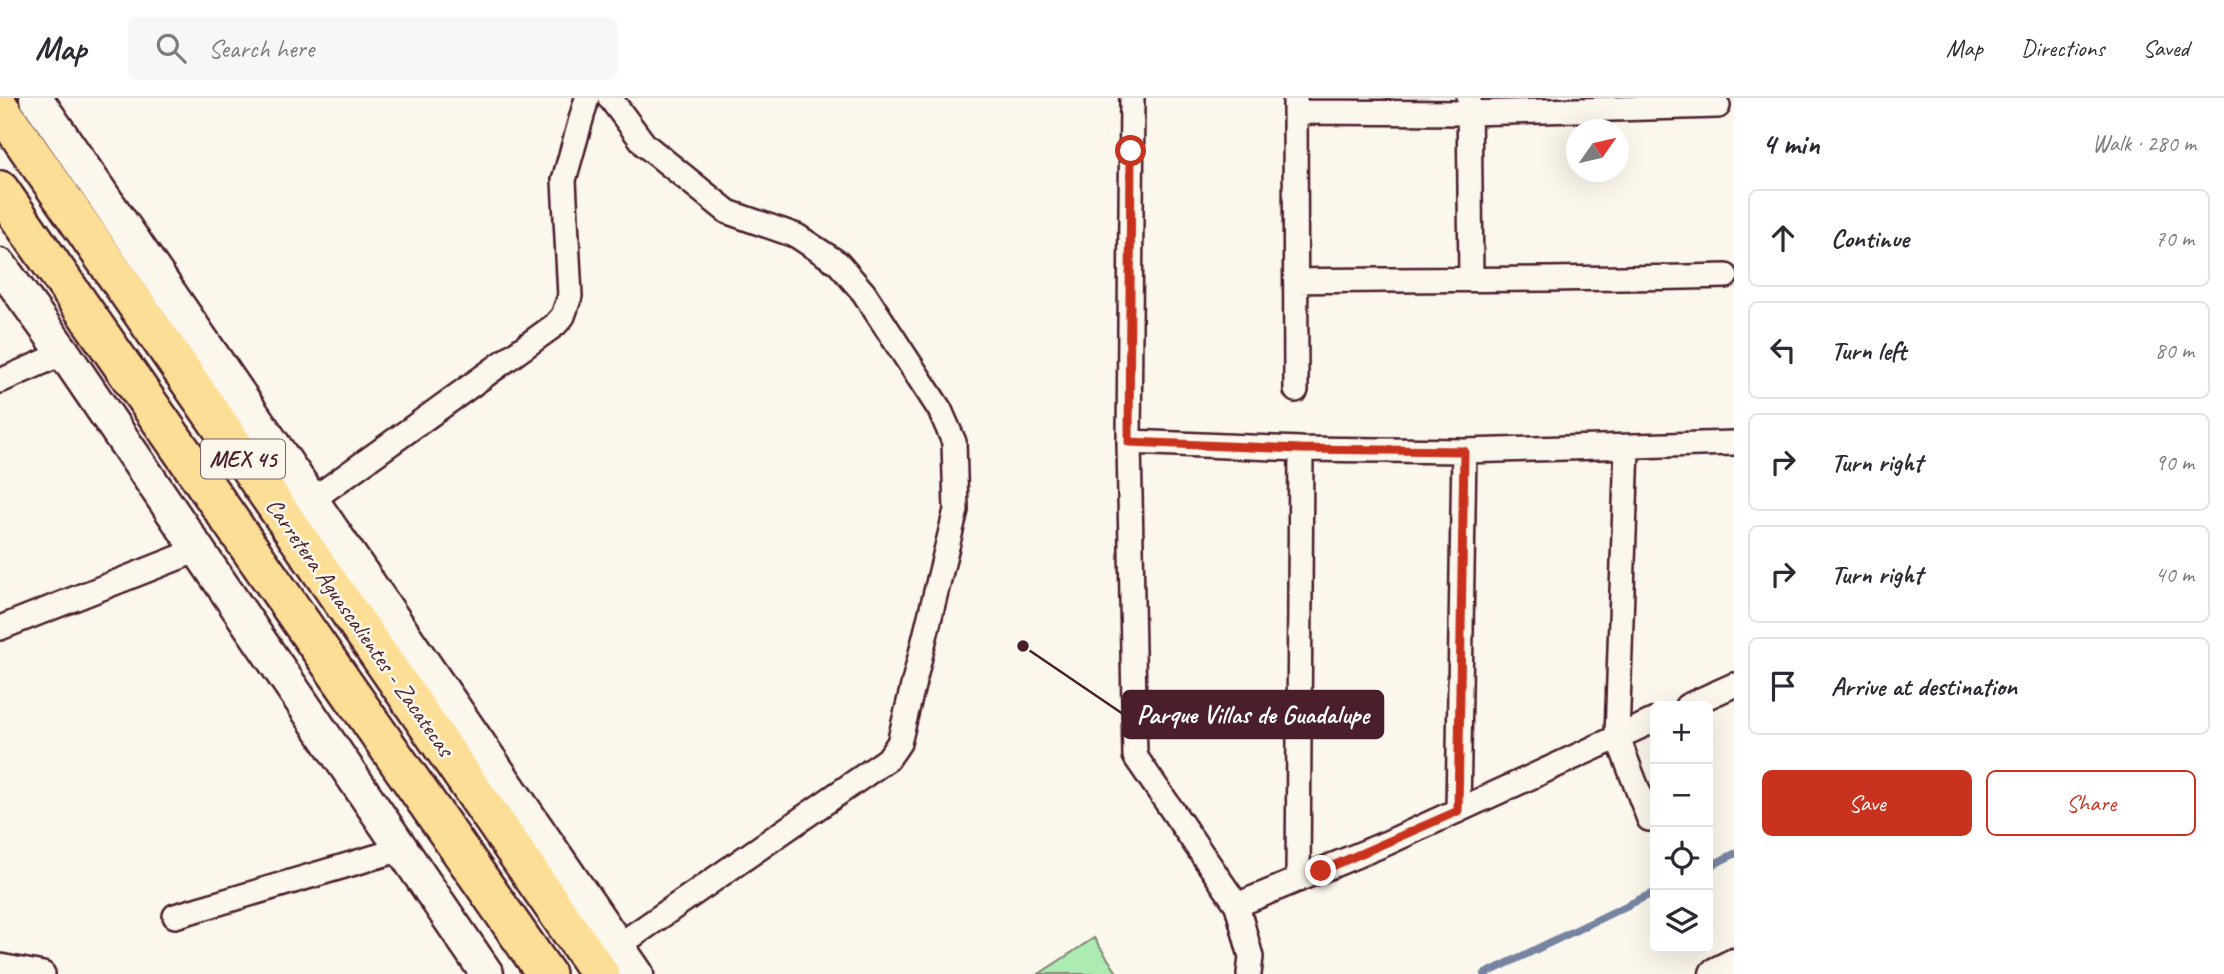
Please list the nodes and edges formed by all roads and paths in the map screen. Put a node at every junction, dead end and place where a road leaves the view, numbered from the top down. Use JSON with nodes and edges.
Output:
{"nodes":[{"id":1,"x":36,"y":98,"type":"edge"},
{"id":2,"x":587,"y":98,"type":"edge"},
{"id":3,"x":610,"y":98,"type":"edge"},
{"id":4,"x":1132,"y":98,"type":"edge"},
{"id":5,"x":1295,"y":105,"type":"edge"},
{"id":6,"x":1469,"y":105,"type":"edge"},
{"id":7,"x":1718,"y":106,"type":"dead end"},
{"id":8,"x":0,"y":108,"type":"edge"},
{"id":9,"x":0,"y":190,"type":"edge"},
{"id":10,"x":0,"y":265,"type":"edge"},
{"id":11,"x":1726,"y":276,"type":"dead end"},
{"id":12,"x":1471,"y":279,"type":"junction"},
{"id":13,"x":1296,"y":282,"type":"junction"},
{"id":14,"x":64,"y":353,"type":"junction"},
{"id":15,"x":0,"y":380,"type":"edge"},
{"id":16,"x":1296,"y":390,"type":"dead end"},
{"id":17,"x":1129,"y":442,"type":"junction"},
{"id":18,"x":1734,"y":443,"type":"edge"},
{"id":19,"x":1627,"y":447,"type":"junction"},
{"id":20,"x":1301,"y":449,"type":"junction"},
{"id":21,"x":1464,"y":451,"type":"junction"},
{"id":22,"x":312,"y":500,"type":"junction"},
{"id":23,"x":198,"y":550,"type":"junction"},
{"id":24,"x":0,"y":628,"type":"edge"},
{"id":25,"x":1734,"y":685,"type":"edge"},
{"id":26,"x":1698,"y":701,"type":"edge"},
{"id":27,"x":1650,"y":722,"type":"edge"},
{"id":28,"x":1618,"y":736,"type":"junction"},
{"id":29,"x":1458,"y":811,"type":"junction"},
{"id":30,"x":1649,"y":819,"type":"dead end"},
{"id":31,"x":402,"y":849,"type":"junction"},
{"id":32,"x":1298,"y":880,"type":"junction"},
{"id":33,"x":1237,"y":905,"type":"junction"},
{"id":34,"x":175,"y":916,"type":"dead end"},
{"id":35,"x":609,"y":960,"type":"edge"},
{"id":36,"x":0,"y":965,"type":"edge"},
{"id":37,"x":1734,"y":965,"type":"edge"},
{"id":38,"x":43,"y":974,"type":"edge"},
{"id":39,"x":487,"y":974,"type":"edge"},
{"id":40,"x":546,"y":974,"type":"edge"},
{"id":41,"x":637,"y":974,"type":"edge"},
{"id":42,"x":1249,"y":974,"type":"edge"},
{"id":43,"x":1716,"y":974,"type":"edge"}],
"edges":[{"from":1,"to":22,"type":"street"},
{"from":2,"to":22,"type":"street"},
{"from":3,"to":35,"type":"street"},
{"from":4,"to":17,"type":"street"},
{"from":5,"to":6,"type":"street"},
{"from":5,"to":13,"type":"street"},
{"from":6,"to":7,"type":"street"},
{"from":6,"to":12,"type":"street"},
{"from":8,"to":35,"type":"main road","name":"Carretera Aguascalientes - Zacatecas","number":"MEX 45"},
{"from":9,"to":40,"type":"main road","name":"Carretera Aguascalientes - Zacatecas","number":"MEX 45"},
{"from":10,"to":14,"type":"street"},
{"from":11,"to":12,"type":"street"},
{"from":12,"to":13,"type":"street"},
{"from":13,"to":16,"type":"street"},
{"from":14,"to":15,"type":"street"},
{"from":14,"to":23,"type":"street"},
{"from":17,"to":20,"type":"street"},
{"from":17,"to":33,"type":"street"},
{"from":18,"to":19,"type":"street"},
{"from":19,"to":21,"type":"street"},
{"from":19,"to":28,"type":"street"},
{"from":20,"to":21,"type":"street"},
{"from":20,"to":32,"type":"street"},
{"from":21,"to":29,"type":"street"},
{"from":22,"to":35,"type":"street"},
{"from":23,"to":24,"type":"street"},
{"from":23,"to":31,"type":"street"},
{"from":25,"to":26,"type":"street"},
{"from":27,"to":28,"type":"street"},
{"from":28,"to":29,"type":"street"},
{"from":28,"to":30,"type":"street"},
{"from":29,"to":32,"type":"street"},
{"from":31,"to":34,"type":"street"},
{"from":31,"to":39,"type":"street"},
{"from":32,"to":33,"type":"street"},
{"from":33,"to":42,"type":"street"},
{"from":35,"to":41,"type":"street"},
{"from":36,"to":38,"type":"street"},
{"from":37,"to":43,"type":"street"}]}
